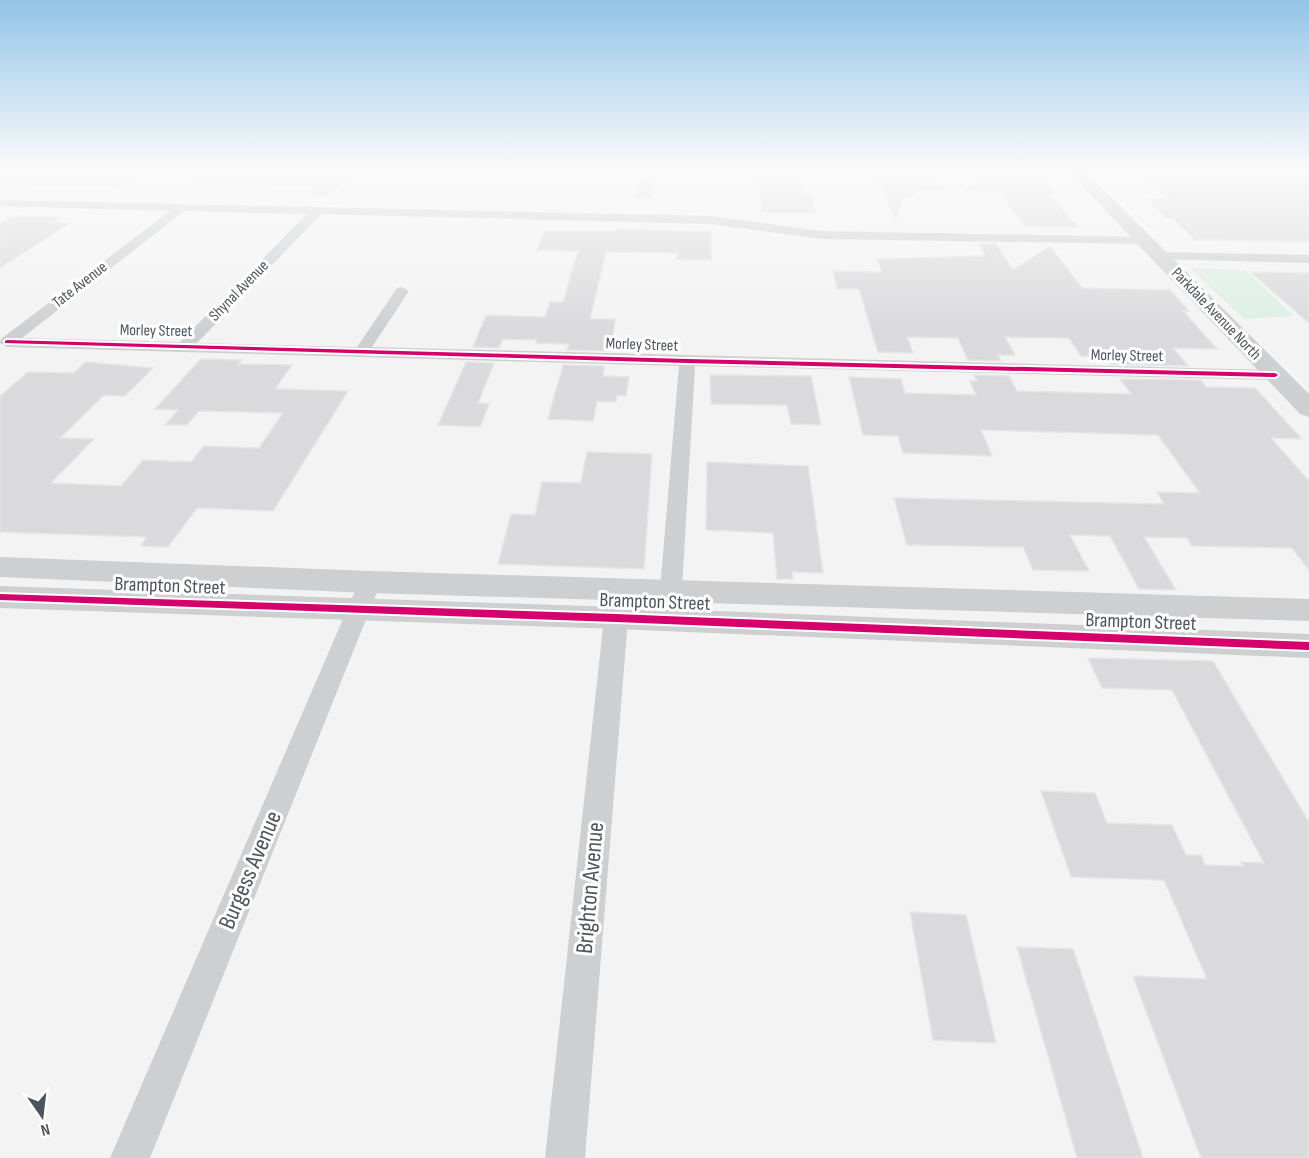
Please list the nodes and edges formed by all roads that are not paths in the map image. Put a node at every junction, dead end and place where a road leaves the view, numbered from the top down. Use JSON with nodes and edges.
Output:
{"nodes":[{"id":1,"x":163,"y":222,"type":"edge"},
{"id":2,"x":306,"y":222,"type":"edge"},
{"id":3,"x":725,"y":222,"type":"edge"},
{"id":4,"x":1126,"y":222,"type":"edge"},
{"id":5,"x":1152,"y":248,"type":"junction"},
{"id":6,"x":1309,"y":259,"type":"edge"},
{"id":7,"x":402,"y":291,"type":"dead end"},
{"id":8,"x":7,"y":342,"type":"joint"},
{"id":9,"x":185,"y":346,"type":"junction"},
{"id":10,"x":362,"y":351,"type":"junction"},
{"id":11,"x":687,"y":361,"type":"junction"},
{"id":12,"x":1291,"y":384,"type":"edge"},
{"id":13,"x":1309,"y":409,"type":"edge"},
{"id":14,"x":0,"y":567,"type":"edge"},
{"id":15,"x":370,"y":582,"type":"junction"},
{"id":16,"x":671,"y":590,"type":"junction"},
{"id":17,"x":0,"y":597,"type":"edge"},
{"id":18,"x":1309,"y":610,"type":"edge"},
{"id":19,"x":359,"y":611,"type":"junction"},
{"id":20,"x":616,"y":618,"type":"junction"},
{"id":21,"x":1309,"y":646,"type":"edge"},
{"id":22,"x":130,"y":1158,"type":"edge"},
{"id":23,"x":565,"y":1158,"type":"edge"}],
"edges":[{"from":1,"to":8,"type":"street","name":"Tate Avenue"},
{"from":2,"to":9,"type":"street","name":"Shynal Avenue"},
{"from":3,"to":5,"type":"street"},
{"from":4,"to":5,"type":"main road","name":"Parkdale Avenue North"},
{"from":5,"to":6,"type":"street"},
{"from":5,"to":12,"type":"main road","name":"Parkdale Avenue North"},
{"from":7,"to":10,"type":"street"},
{"from":8,"to":9,"type":"street","name":"Morley Street"},
{"from":9,"to":10,"type":"street","name":"Morley Street"},
{"from":10,"to":11,"type":"street","name":"Morley Street"},
{"from":11,"to":12,"type":"street","name":"Morley Street"},
{"from":11,"to":16,"type":"street"},
{"from":12,"to":13,"type":"main road","name":"Parkdale Avenue North"},
{"from":14,"to":15,"type":"street","name":"Brampton Street"},
{"from":15,"to":16,"type":"street","name":"Brampton Street"},
{"from":15,"to":19,"type":"street","name":"Burgess Avenue"},
{"from":16,"to":18,"type":"street","name":"Brampton Street"},
{"from":17,"to":19,"type":"street","name":"Brampton Street"},
{"from":19,"to":20,"type":"street","name":"Brampton Street"},
{"from":19,"to":22,"type":"street","name":"Burgess Avenue"},
{"from":20,"to":21,"type":"street","name":"Brampton Street"},
{"from":20,"to":23,"type":"street","name":"Brighton Avenue"}]}
